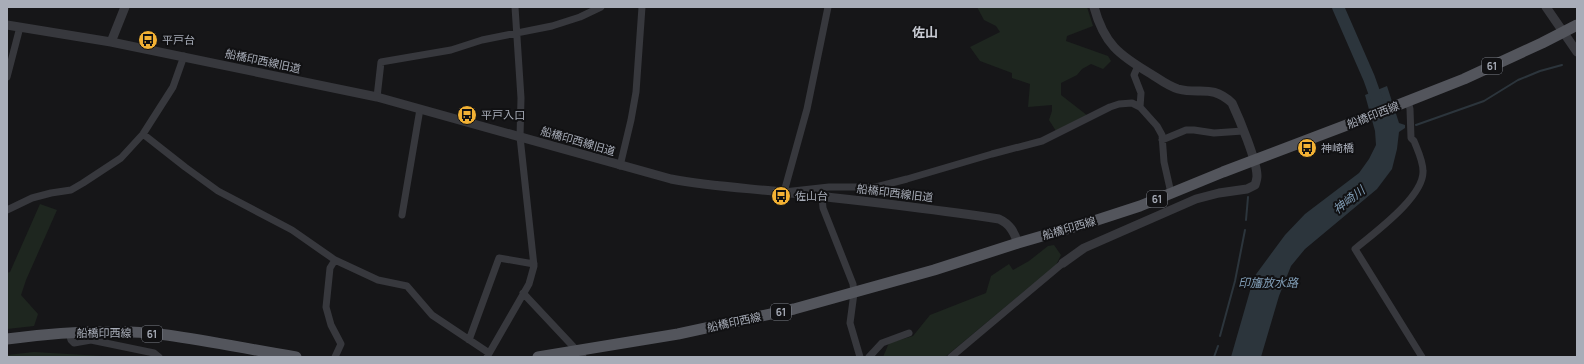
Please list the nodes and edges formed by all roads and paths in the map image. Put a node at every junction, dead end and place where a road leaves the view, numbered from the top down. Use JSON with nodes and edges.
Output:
{"nodes":[{"id":1,"x":125,"y":7,"type":"edge"},
{"id":2,"x":515,"y":7,"type":"edge"},
{"id":3,"x":601,"y":7,"type":"edge"},
{"id":4,"x":642,"y":7,"type":"edge"},
{"id":5,"x":828,"y":7,"type":"edge"},
{"id":6,"x":1094,"y":7,"type":"edge"},
{"id":7,"x":1546,"y":7,"type":"edge"},
{"id":8,"x":7,"y":25,"type":"edge"},
{"id":9,"x":1577,"y":25,"type":"edge"},
{"id":10,"x":20,"y":27,"type":"junction"},
{"id":11,"x":518,"y":32,"type":"junction"},
{"id":12,"x":1564,"y":32,"type":"junction"},
{"id":13,"x":111,"y":42,"type":"junction"},
{"id":14,"x":1577,"y":52,"type":"edge"},
{"id":15,"x":184,"y":56,"type":"junction"},
{"id":16,"x":1138,"y":66,"type":"junction"},
{"id":17,"x":7,"y":77,"type":"edge"},
{"id":18,"x":377,"y":97,"type":"junction"},
{"id":19,"x":1406,"y":102,"type":"junction"},
{"id":20,"x":1140,"y":107,"type":"junction"},
{"id":21,"x":420,"y":109,"type":"junction"},
{"id":22,"x":1242,"y":131,"type":"junction"},
{"id":23,"x":143,"y":134,"type":"junction"},
{"id":24,"x":520,"y":137,"type":"junction"},
{"id":25,"x":1162,"y":140,"type":"junction"},
{"id":26,"x":1254,"y":161,"type":"junction"},
{"id":27,"x":620,"y":166,"type":"junction"},
{"id":28,"x":784,"y":192,"type":"junction"},
{"id":29,"x":1171,"y":193,"type":"junction"},
{"id":30,"x":822,"y":197,"type":"junction"},
{"id":31,"x":7,"y":210,"type":"edge"},
{"id":32,"x":402,"y":215,"type":"dead end"},
{"id":33,"x":1018,"y":243,"type":"junction"},
{"id":34,"x":335,"y":260,"type":"junction"},
{"id":35,"x":1063,"y":263,"type":"joint"},
{"id":36,"x":534,"y":264,"type":"junction"},
{"id":37,"x":523,"y":293,"type":"junction"},
{"id":38,"x":854,"y":293,"type":"junction"},
{"id":39,"x":69,"y":333,"type":"junction"},
{"id":40,"x":910,"y":333,"type":"dead end"},
{"id":41,"x":7,"y":339,"type":"edge"},
{"id":42,"x":469,"y":340,"type":"junction"},
{"id":43,"x":580,"y":354,"type":"edge"},
{"id":44,"x":488,"y":355,"type":"edge"},
{"id":45,"x":159,"y":357,"type":"edge"},
{"id":46,"x":296,"y":357,"type":"edge"},
{"id":47,"x":335,"y":357,"type":"edge"},
{"id":48,"x":538,"y":357,"type":"edge"},
{"id":49,"x":860,"y":357,"type":"edge"},
{"id":50,"x":869,"y":357,"type":"edge"},
{"id":51,"x":951,"y":357,"type":"edge"},
{"id":52,"x":1422,"y":357,"type":"edge"}],
"edges":[{"from":1,"to":13,"type":"street"},
{"from":2,"to":11,"type":"street"},
{"from":3,"to":11,"type":"street"},
{"from":4,"to":27,"type":"street"},
{"from":5,"to":28,"type":"street"},
{"from":6,"to":16,"type":"street"},
{"from":7,"to":12,"type":"street"},
{"from":8,"to":10,"type":"street","name":"船橋印西線旧道"},
{"from":9,"to":12,"type":"main road","name":"船橋印西線","number":"61"},
{"from":10,"to":13,"type":"street","name":"船橋印西線旧道"},
{"from":10,"to":17,"type":"street"},
{"from":11,"to":18,"type":"street"},
{"from":11,"to":24,"type":"street"},
{"from":12,"to":14,"type":"street"},
{"from":12,"to":19,"type":"main road","name":"船橋印西線","number":"61"},
{"from":13,"to":15,"type":"street","name":"船橋印西線旧道"},
{"from":15,"to":18,"type":"street","name":"船橋印西線旧道"},
{"from":15,"to":23,"type":"street"},
{"from":16,"to":20,"type":"street"},
{"from":16,"to":22,"type":"street"},
{"from":18,"to":21,"type":"street","name":"船橋印西線旧道"},
{"from":19,"to":26,"type":"main road","name":"船橋印西線","number":"61"},
{"from":19,"to":52,"type":"street"},
{"from":20,"to":25,"type":"street"},
{"from":20,"to":28,"type":"street"},
{"from":21,"to":24,"type":"street","name":"船橋印西線旧道"},
{"from":21,"to":32,"type":"street"},
{"from":22,"to":25,"type":"street"},
{"from":22,"to":26,"type":"street"},
{"from":23,"to":31,"type":"street"},
{"from":23,"to":34,"type":"street"},
{"from":24,"to":27,"type":"street","name":"船橋印西線旧道"},
{"from":24,"to":36,"type":"street"},
{"from":25,"to":29,"type":"street"},
{"from":26,"to":29,"type":"main road","name":"船橋印西線","number":"61"},
{"from":26,"to":35,"type":"street"},
{"from":27,"to":28,"type":"street","name":"船橋印西線旧道"},
{"from":28,"to":30,"type":"street","name":"船橋印西線旧道"},
{"from":29,"to":33,"type":"main road","name":"船橋印西線","number":"61"},
{"from":30,"to":33,"type":"street","name":"船橋印西線旧道"},
{"from":30,"to":38,"type":"street"},
{"from":33,"to":38,"type":"main road","name":"船橋印西線","number":"61"},
{"from":34,"to":42,"type":"street"},
{"from":34,"to":47,"type":"street"},
{"from":35,"to":51,"type":"street"},
{"from":36,"to":37,"type":"street"},
{"from":36,"to":42,"type":"street"},
{"from":37,"to":43,"type":"street"},
{"from":37,"to":44,"type":"street"},
{"from":38,"to":43,"type":"main road","name":"船橋印西線","number":"61"},
{"from":38,"to":49,"type":"street"},
{"from":39,"to":41,"type":"main road","name":"船橋印西線","number":"61"},
{"from":39,"to":45,"type":"street"},
{"from":39,"to":46,"type":"main road","name":"船橋印西線","number":"61"},
{"from":40,"to":50,"type":"street"},
{"from":42,"to":44,"type":"street"},
{"from":43,"to":48,"type":"main road","name":"船橋印西線","number":"61"}]}
